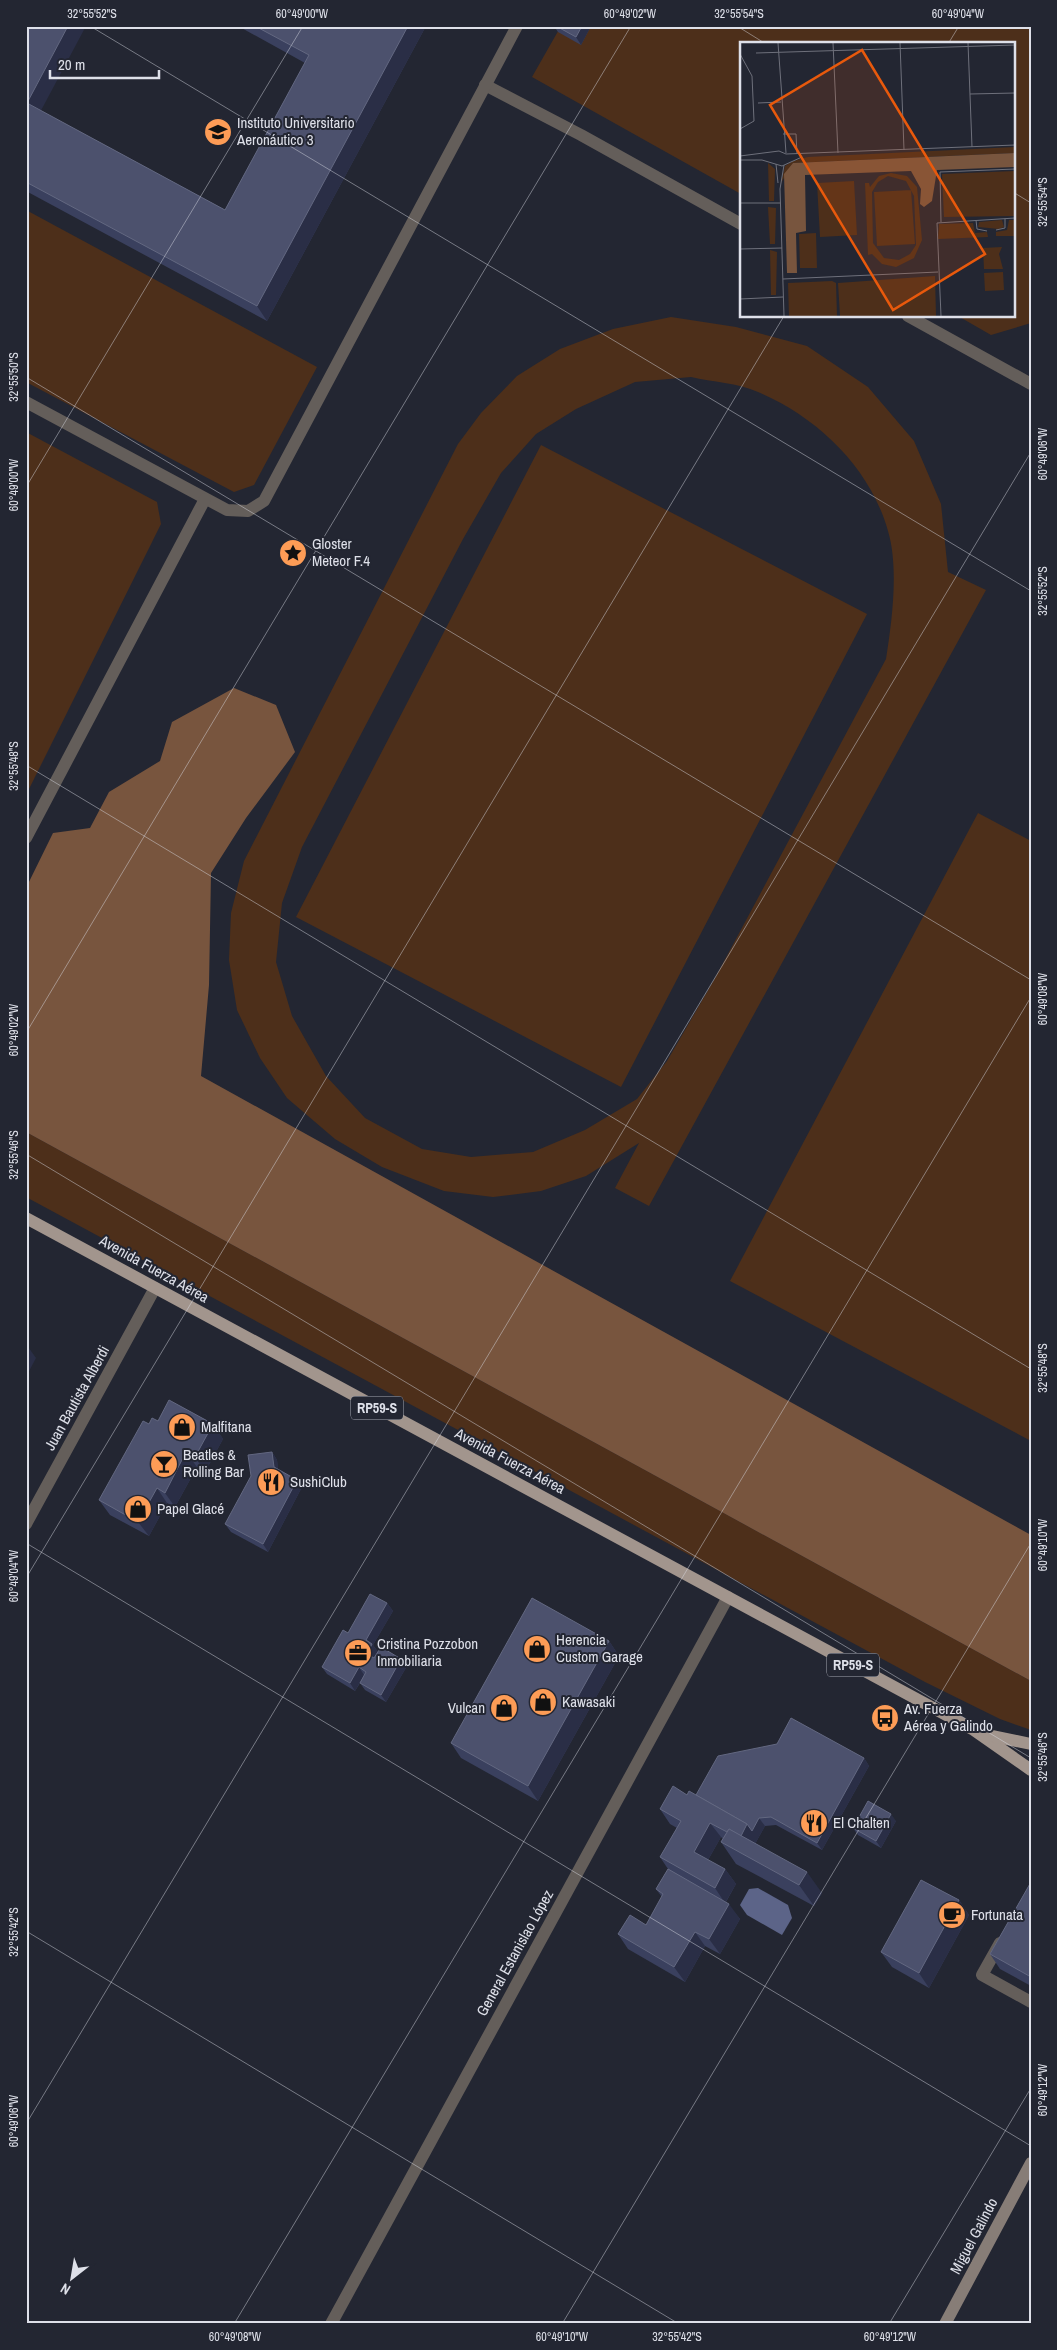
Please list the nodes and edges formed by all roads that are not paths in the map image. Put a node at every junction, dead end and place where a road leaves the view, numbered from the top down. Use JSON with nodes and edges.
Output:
{"nodes":[{"id":1,"x":517,"y":26,"type":"edge"},
{"id":2,"x":485,"y":86,"type":"junction"},
{"id":3,"x":740,"y":223,"type":"edge"},
{"id":4,"x":912,"y":318,"type":"edge"},
{"id":5,"x":1031,"y":384,"type":"edge"},
{"id":6,"x":26,"y":402,"type":"edge"},
{"id":7,"x":205,"y":499,"type":"junction"},
{"id":8,"x":26,"y":838,"type":"edge"},
{"id":9,"x":26,"y":1218,"type":"edge"},
{"id":10,"x":155,"y":1288,"type":"junction"},
{"id":11,"x":26,"y":1524,"type":"edge"},
{"id":12,"x":728,"y":1597,"type":"junction"},
{"id":13,"x":978,"y":1733,"type":"junction"},
{"id":14,"x":1031,"y":1744,"type":"edge"},
{"id":15,"x":1031,"y":1770,"type":"edge"},
{"id":16,"x":1008,"y":1928,"type":"edge"},
{"id":17,"x":1031,"y":2002,"type":"edge"},
{"id":18,"x":1031,"y":2163,"type":"edge"},
{"id":19,"x":948,"y":2323,"type":"edge"},
{"id":20,"x":331,"y":2324,"type":"edge"}],
"edges":[{"from":1,"to":2,"type":"street"},
{"from":2,"to":3,"type":"street"},
{"from":2,"to":7,"type":"street"},
{"from":4,"to":5,"type":"street"},
{"from":6,"to":7,"type":"street"},
{"from":7,"to":8,"type":"street"},
{"from":9,"to":10,"type":"main road","name":"Avenida Fuerza Aérea","number":"RP59-S"},
{"from":10,"to":11,"type":"street","name":"Juan Bautista Alberdi"},
{"from":10,"to":12,"type":"main road","name":"Avenida Fuerza Aérea","number":"RP59-S"},
{"from":12,"to":13,"type":"main road","name":"Avenida Fuerza Aérea","number":"RP59-S"},
{"from":12,"to":20,"type":"street","name":"General Estanislao López"},
{"from":13,"to":14,"type":"main road","name":"Avenida Fuerza Aérea","number":"RP59-S"},
{"from":13,"to":15,"type":"main road","name":"Avenida Fuerza Aérea","number":"RP59-S"},
{"from":16,"to":17,"type":"street"},
{"from":18,"to":19,"type":"main road","name":"Miguel Galindo"}]}
